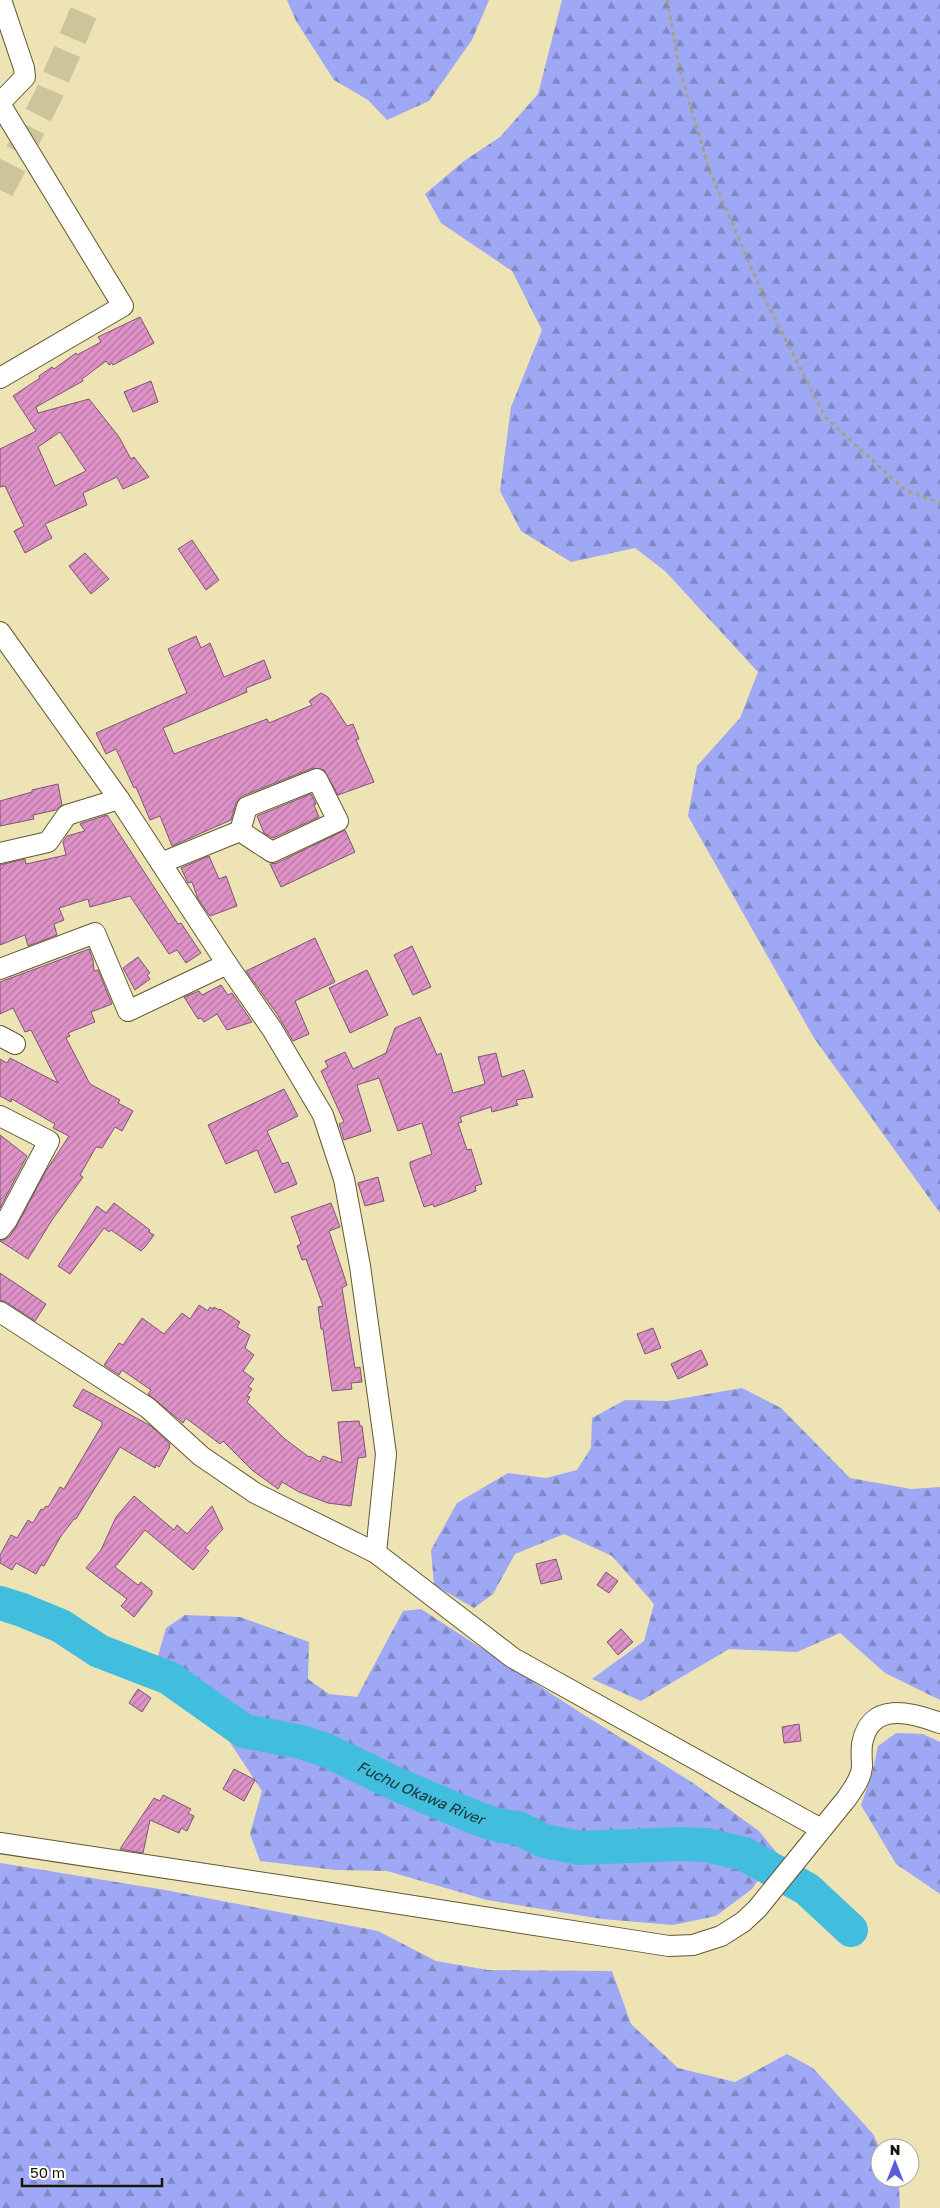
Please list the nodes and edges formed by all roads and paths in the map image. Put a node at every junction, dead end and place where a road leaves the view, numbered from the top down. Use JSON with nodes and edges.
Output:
{"nodes":[{"id":1,"x":1,"y":0,"type":"edge"},
{"id":2,"x":667,"y":0,"type":"edge"},
{"id":3,"x":0,"y":104,"type":"edge"},
{"id":4,"x":0,"y":378,"type":"edge"},
{"id":5,"x":940,"y":503,"type":"edge"},
{"id":6,"x":0,"y":632,"type":"edge"},
{"id":7,"x":119,"y":799,"type":"junction"},
{"id":8,"x":240,"y":831,"type":"junction"},
{"id":9,"x":0,"y":853,"type":"edge"},
{"id":10,"x":161,"y":863,"type":"junction"},
{"id":11,"x":226,"y":964,"type":"junction"},
{"id":12,"x":0,"y":969,"type":"edge"},
{"id":13,"x":0,"y":1116,"type":"edge"},
{"id":14,"x":0,"y":1228,"type":"edge"},
{"id":15,"x":0,"y":1312,"type":"edge"},
{"id":16,"x":376,"y":1553,"type":"junction"},
{"id":17,"x":940,"y":1723,"type":"edge"},
{"id":18,"x":821,"y":1829,"type":"junction"},
{"id":19,"x":0,"y":1843,"type":"edge"}],
"edges":[{"from":1,"to":3,"type":"street"},
{"from":2,"to":5,"type":"path"},
{"from":3,"to":4,"type":"street"},
{"from":6,"to":7,"type":"street"},
{"from":7,"to":9,"type":"street"},
{"from":7,"to":10,"type":"street"},
{"from":8,"to":8,"type":"street"},
{"from":8,"to":10,"type":"street"},
{"from":10,"to":11,"type":"street"},
{"from":11,"to":12,"type":"street"},
{"from":11,"to":16,"type":"street"},
{"from":13,"to":14,"type":"street"},
{"from":15,"to":16,"type":"street"},
{"from":16,"to":18,"type":"street"},
{"from":17,"to":18,"type":"street"},
{"from":18,"to":19,"type":"street"}]}
